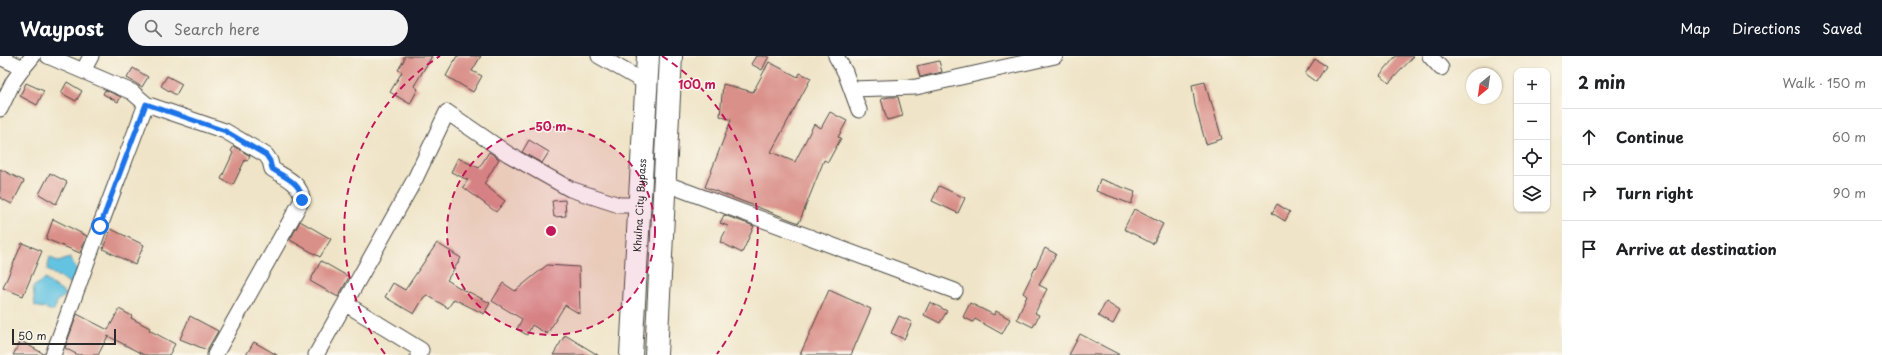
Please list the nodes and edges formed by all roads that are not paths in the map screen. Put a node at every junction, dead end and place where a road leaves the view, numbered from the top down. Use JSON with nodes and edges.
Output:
{"nodes":[{"id":1,"x":33,"y":56,"type":"edge"},
{"id":2,"x":48,"y":56,"type":"edge"},
{"id":3,"x":92,"y":56,"type":"edge"},
{"id":4,"x":599,"y":56,"type":"edge"},
{"id":5,"x":648,"y":56,"type":"edge"},
{"id":6,"x":671,"y":56,"type":"edge"},
{"id":7,"x":836,"y":56,"type":"edge"},
{"id":8,"x":1055,"y":56,"type":"edge"},
{"id":9,"x":1430,"y":56,"type":"edge"},
{"id":10,"x":0,"y":57,"type":"edge"},
{"id":11,"x":23,"y":68,"type":"junction"},
{"id":12,"x":1441,"y":68,"type":"dead end"},
{"id":13,"x":83,"y":71,"type":"junction"},
{"id":14,"x":646,"y":83,"type":"junction"},
{"id":15,"x":851,"y":89,"type":"junction"},
{"id":16,"x":146,"y":104,"type":"junction"},
{"id":17,"x":0,"y":109,"type":"edge"},
{"id":18,"x":859,"y":110,"type":"dead end"},
{"id":19,"x":664,"y":184,"type":"junction"},
{"id":20,"x":640,"y":205,"type":"junction"},
{"id":21,"x":956,"y":292,"type":"dead end"},
{"id":22,"x":346,"y":304,"type":"junction"},
{"id":23,"x":53,"y":355,"type":"edge"},
{"id":24,"x":215,"y":355,"type":"edge"},
{"id":25,"x":316,"y":355,"type":"edge"},
{"id":26,"x":418,"y":355,"type":"edge"},
{"id":27,"x":631,"y":355,"type":"edge"},
{"id":28,"x":656,"y":355,"type":"edge"}],
"edges":[{"from":1,"to":11,"type":"street"},
{"from":2,"to":13,"type":"street"},
{"from":3,"to":13,"type":"street"},
{"from":4,"to":14,"type":"street"},
{"from":5,"to":14,"type":"highway","name":"Khulna City Bypass"},
{"from":6,"to":19,"type":"highway"},
{"from":7,"to":15,"type":"street"},
{"from":8,"to":15,"type":"street"},
{"from":9,"to":12,"type":"street"},
{"from":10,"to":11,"type":"street"},
{"from":11,"to":17,"type":"street"},
{"from":13,"to":16,"type":"street"},
{"from":14,"to":20,"type":"highway","name":"Khulna City Bypass"},
{"from":15,"to":18,"type":"street"},
{"from":16,"to":23,"type":"street"},
{"from":16,"to":24,"type":"street"},
{"from":19,"to":21,"type":"street"},
{"from":19,"to":28,"type":"highway"},
{"from":20,"to":22,"type":"street"},
{"from":20,"to":27,"type":"highway","name":"Khulna City Bypass"},
{"from":22,"to":25,"type":"street"},
{"from":22,"to":26,"type":"street"}]}
